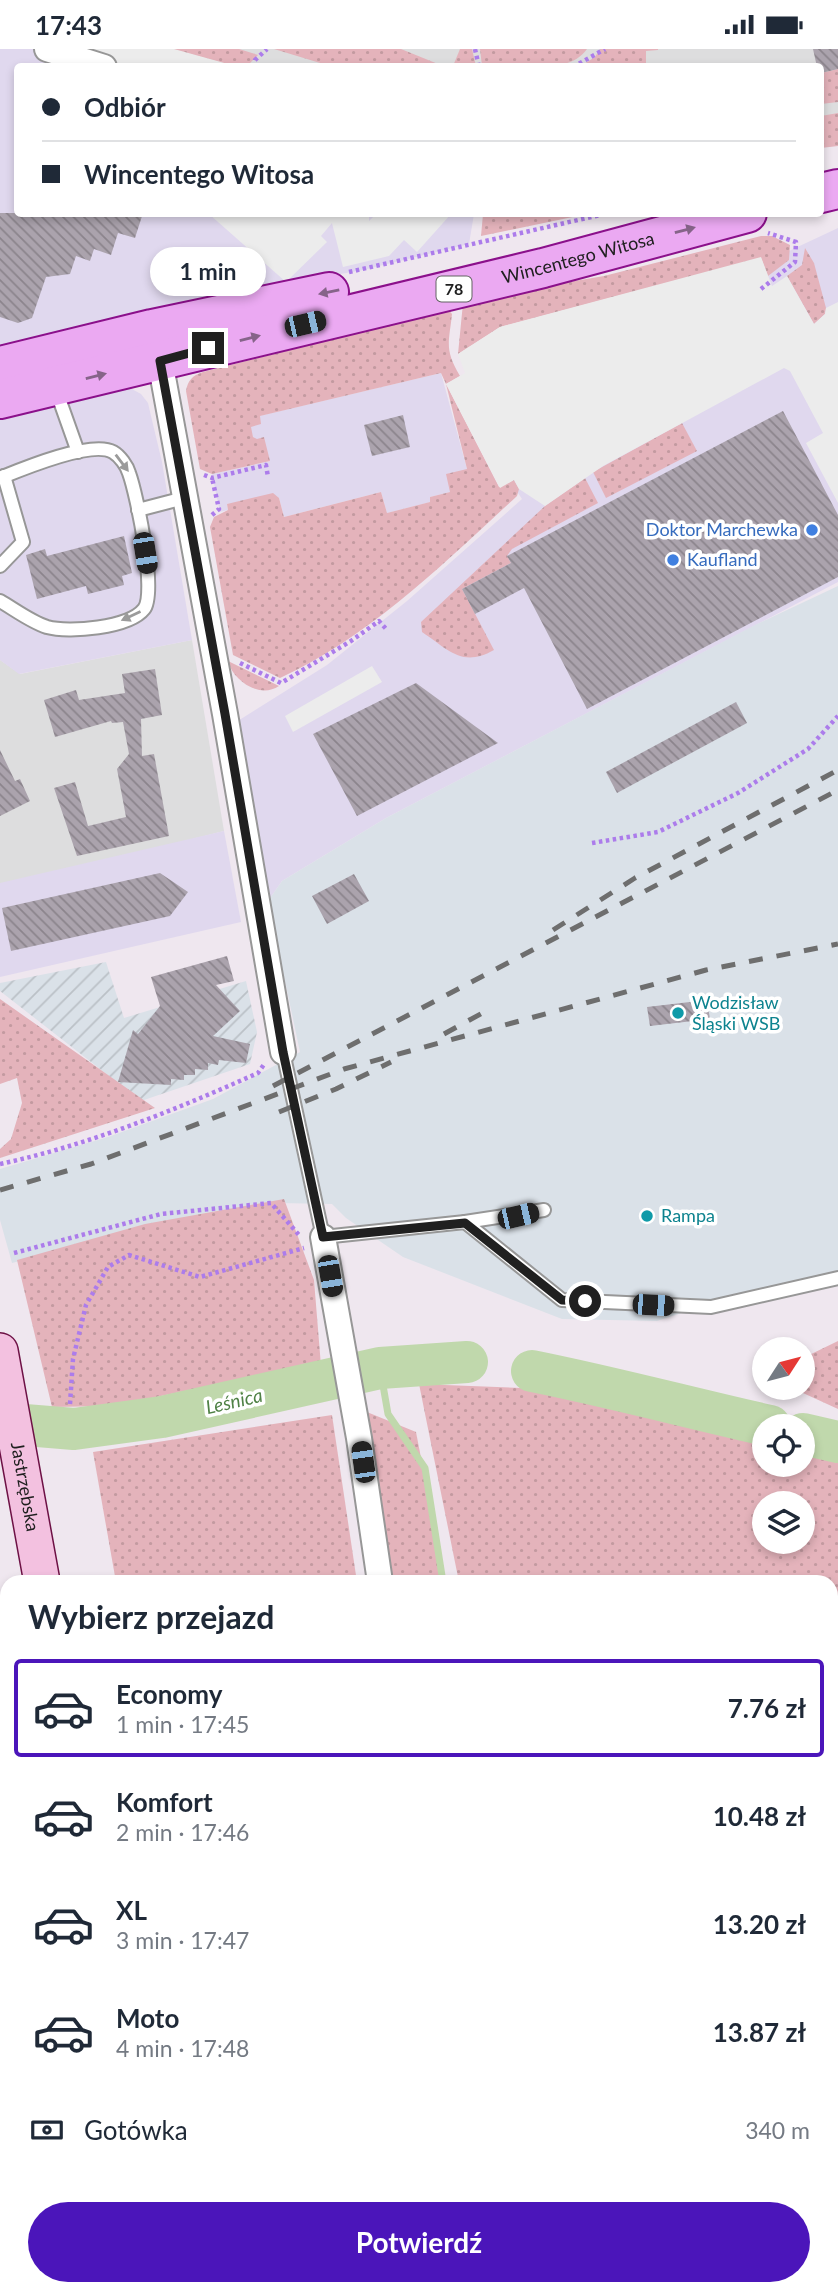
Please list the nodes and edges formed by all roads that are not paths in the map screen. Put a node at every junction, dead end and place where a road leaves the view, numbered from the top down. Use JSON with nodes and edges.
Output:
{"nodes":[{"id":1,"x":47,"y":49,"type":"edge"},
{"id":2,"x":91,"y":63,"type":"edge"},
{"id":3,"x":642,"y":217,"type":"edge"},
{"id":4,"x":732,"y":217,"type":"edge"},
{"id":5,"x":160,"y":361,"type":"junction"},
{"id":6,"x":0,"y":366,"type":"edge"},
{"id":7,"x":55,"y":386,"type":"junction"},
{"id":8,"x":0,"y":399,"type":"edge"},
{"id":9,"x":78,"y":452,"type":"junction"},
{"id":10,"x":2,"y":477,"type":"edge"},
{"id":11,"x":184,"y":498,"type":"junction"},
{"id":12,"x":138,"y":510,"type":"junction"},
{"id":13,"x":0,"y":566,"type":"edge"},
{"id":14,"x":0,"y":601,"type":"edge"},
{"id":15,"x":282,"y":1047,"type":"joint"},
{"id":16,"x":544,"y":1210,"type":"dead end"},
{"id":17,"x":465,"y":1223,"type":"junction"},
{"id":18,"x":323,"y":1237,"type":"junction"},
{"id":19,"x":838,"y":1278,"type":"edge"},
{"id":20,"x":0,"y":1350,"type":"edge"},
{"id":21,"x":41,"y":1575,"type":"edge"},
{"id":22,"x":379,"y":1575,"type":"edge"}],
"edges":[{"from":1,"to":2,"type":"street"},
{"from":3,"to":6,"type":"main road","name":"Wincentego Witosa","number":"78","one_way":true},
{"from":5,"to":4,"type":"main road","name":"Wincentego Witosa","number":"78","one_way":true},
{"from":7,"to":5,"type":"main road","name":"Wincentego Witosa","number":"78","one_way":true},
{"from":5,"to":11,"type":"street"},
{"from":7,"to":8,"type":"main road","name":"Wincentego Witosa","number":"78"},
{"from":7,"to":9,"type":"lane"},
{"from":9,"to":10,"type":"lane"},
{"from":9,"to":12,"type":"lane","one_way":true},
{"from":10,"to":13,"type":"lane"},
{"from":11,"to":12,"type":"lane"},
{"from":11,"to":15,"type":"street"},
{"from":12,"to":14,"type":"lane","one_way":true},
{"from":15,"to":18,"type":"lane"},
{"from":16,"to":17,"type":"lane"},
{"from":17,"to":18,"type":"lane"},
{"from":17,"to":19,"type":"lane"},
{"from":18,"to":22,"type":"street"},
{"from":20,"to":21,"type":"main road","name":"Jastrzębska"}]}
